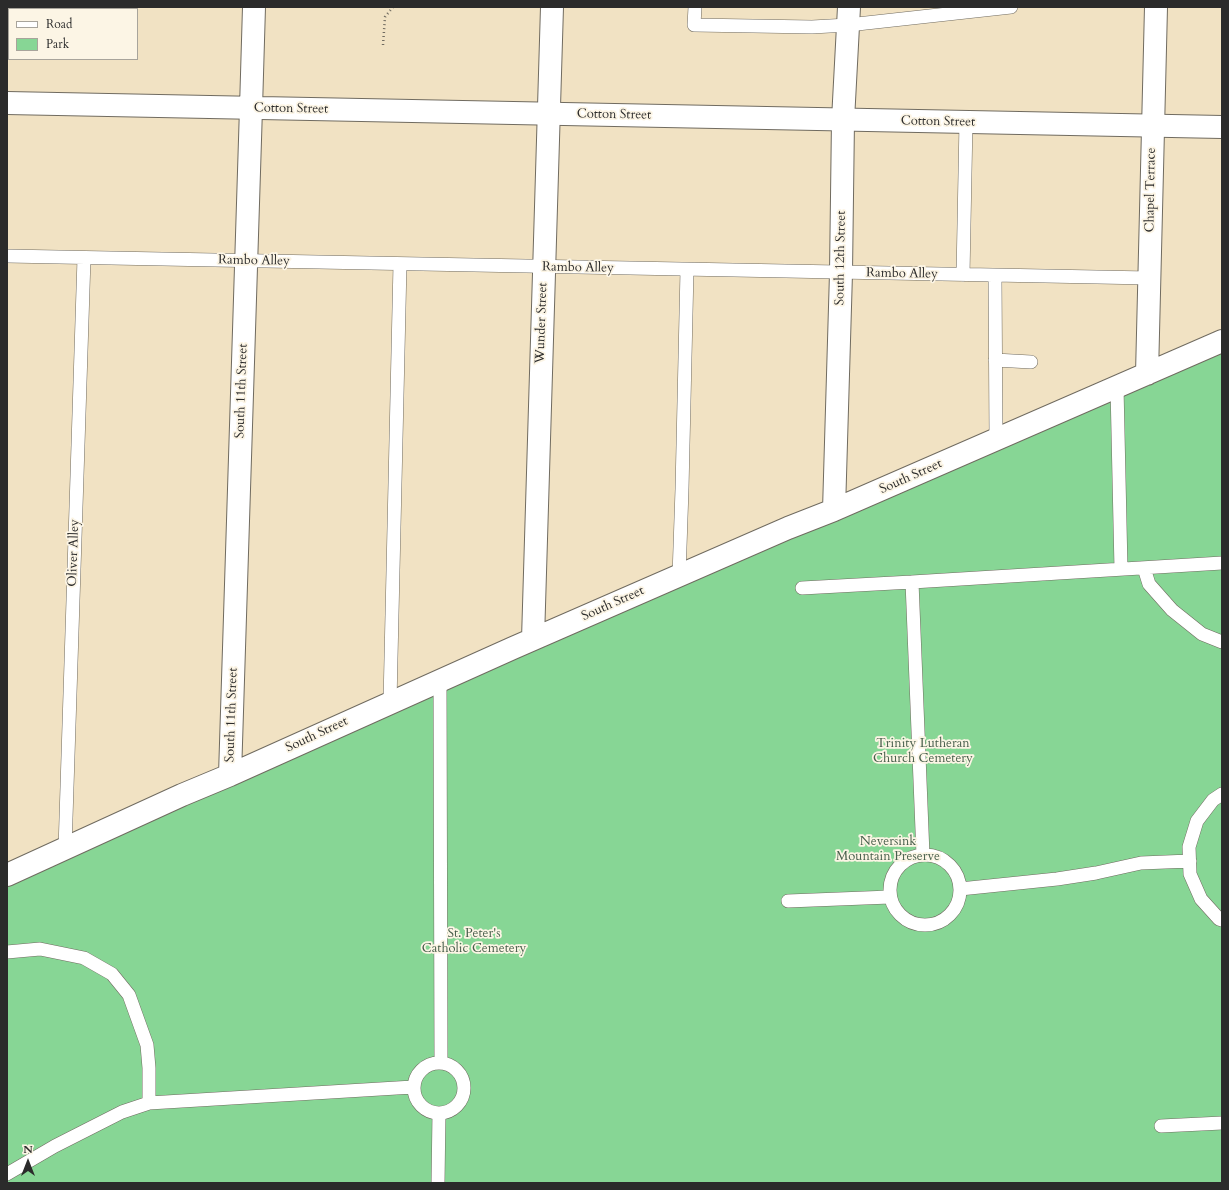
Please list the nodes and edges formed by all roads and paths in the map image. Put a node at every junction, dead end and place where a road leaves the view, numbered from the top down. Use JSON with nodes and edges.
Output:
{"nodes":[{"id":1,"x":254,"y":7,"type":"edge"},
{"id":2,"x":393,"y":7,"type":"edge"},
{"id":3,"x":552,"y":7,"type":"edge"},
{"id":4,"x":695,"y":7,"type":"edge"},
{"id":5,"x":1011,"y":7,"type":"edge"},
{"id":6,"x":1156,"y":7,"type":"edge"},
{"id":7,"x":848,"y":16,"type":"edge"},
{"id":8,"x":383,"y":45,"type":"dead end"},
{"id":9,"x":7,"y":103,"type":"edge"},
{"id":10,"x":251,"y":108,"type":"junction"},
{"id":11,"x":548,"y":114,"type":"junction"},
{"id":12,"x":843,"y":120,"type":"junction"},
{"id":13,"x":966,"y":122,"type":"junction"},
{"id":14,"x":1153,"y":126,"type":"junction"},
{"id":15,"x":1222,"y":127,"type":"edge"},
{"id":16,"x":7,"y":256,"type":"edge"},
{"id":17,"x":84,"y":258,"type":"junction"},
{"id":18,"x":246,"y":261,"type":"junction"},
{"id":19,"x":400,"y":264,"type":"junction"},
{"id":20,"x":544,"y":268,"type":"junction"},
{"id":21,"x":687,"y":270,"type":"junction"},
{"id":22,"x":841,"y":273,"type":"junction"},
{"id":23,"x":963,"y":275,"type":"junction"},
{"id":24,"x":995,"y":276,"type":"junction"},
{"id":25,"x":1149,"y":278,"type":"junction"},
{"id":26,"x":1222,"y":341,"type":"edge"},
{"id":27,"x":995,"y":360,"type":"junction"},
{"id":28,"x":1030,"y":362,"type":"dead end"},
{"id":29,"x":1147,"y":374,"type":"junction"},
{"id":30,"x":1117,"y":386,"type":"junction"},
{"id":31,"x":996,"y":439,"type":"junction"},
{"id":32,"x":834,"y":510,"type":"junction"},
{"id":33,"x":1222,"y":563,"type":"edge"},
{"id":34,"x":1144,"y":568,"type":"junction"},
{"id":35,"x":1121,"y":570,"type":"junction"},
{"id":36,"x":679,"y":576,"type":"junction"},
{"id":37,"x":912,"y":582,"type":"junction"},
{"id":38,"x":802,"y":588,"type":"dead end"},
{"id":39,"x":533,"y":639,"type":"junction"},
{"id":40,"x":1222,"y":642,"type":"edge"},
{"id":41,"x":440,"y":680,"type":"junction"},
{"id":42,"x":390,"y":702,"type":"junction"},
{"id":43,"x":230,"y":775,"type":"junction"},
{"id":44,"x":1222,"y":794,"type":"edge"},
{"id":45,"x":65,"y":849,"type":"junction"},
{"id":46,"x":923,"y":855,"type":"junction"},
{"id":47,"x":1190,"y":861,"type":"junction"},
{"id":48,"x":7,"y":876,"type":"edge"},
{"id":49,"x":960,"y":889,"type":"junction"},
{"id":50,"x":890,"y":897,"type":"junction"},
{"id":51,"x":788,"y":901,"type":"dead end"},
{"id":52,"x":1222,"y":920,"type":"edge"},
{"id":53,"x":7,"y":952,"type":"edge"},
{"id":54,"x":441,"y":1062,"type":"junction"},
{"id":55,"x":413,"y":1087,"type":"junction"},
{"id":56,"x":149,"y":1103,"type":"junction"},
{"id":57,"x":439,"y":1113,"type":"junction"},
{"id":58,"x":1222,"y":1123,"type":"edge"},
{"id":59,"x":1161,"y":1126,"type":"dead end"},
{"id":60,"x":7,"y":1174,"type":"edge"},
{"id":61,"x":438,"y":1183,"type":"edge"}],
"edges":[{"from":1,"to":10,"type":"street","name":"South 11th Street"},
{"from":2,"to":8,"type":"path"},
{"from":3,"to":11,"type":"street","name":"Wunder Street"},
{"from":4,"to":7,"type":"lane"},
{"from":5,"to":7,"type":"lane"},
{"from":6,"to":14,"type":"street","name":"Chapel Terrace"},
{"from":7,"to":12,"type":"street","name":"South 12th Street"},
{"from":9,"to":10,"type":"street","name":"Cotton Street"},
{"from":10,"to":11,"type":"street","name":"Cotton Street"},
{"from":10,"to":18,"type":"street","name":"South 11th Street"},
{"from":11,"to":12,"type":"street","name":"Cotton Street"},
{"from":11,"to":20,"type":"street","name":"Wunder Street"},
{"from":12,"to":13,"type":"street","name":"Cotton Street"},
{"from":12,"to":22,"type":"street","name":"South 12th Street"},
{"from":13,"to":14,"type":"street","name":"Cotton Street"},
{"from":13,"to":23,"type":"lane"},
{"from":14,"to":15,"type":"street","name":"Cotton Street"},
{"from":14,"to":25,"type":"street","name":"Chapel Terrace"},
{"from":16,"to":17,"type":"lane","name":"Rambo Alley"},
{"from":17,"to":18,"type":"lane","name":"Rambo Alley"},
{"from":17,"to":45,"type":"lane","name":"Oliver Alley"},
{"from":18,"to":19,"type":"lane","name":"Rambo Alley"},
{"from":18,"to":43,"type":"street","name":"South 11th Street"},
{"from":19,"to":20,"type":"lane","name":"Rambo Alley"},
{"from":19,"to":42,"type":"lane"},
{"from":20,"to":21,"type":"lane","name":"Rambo Alley"},
{"from":20,"to":39,"type":"street","name":"Wunder Street"},
{"from":21,"to":22,"type":"lane","name":"Rambo Alley"},
{"from":21,"to":36,"type":"lane"},
{"from":22,"to":23,"type":"lane","name":"Rambo Alley"},
{"from":22,"to":32,"type":"street","name":"South 12th Street"},
{"from":23,"to":24,"type":"lane","name":"Rambo Alley"},
{"from":24,"to":25,"type":"lane","name":"Rambo Alley"},
{"from":24,"to":27,"type":"lane"},
{"from":25,"to":29,"type":"street","name":"Chapel Terrace"},
{"from":26,"to":29,"type":"street","name":"South Street"},
{"from":27,"to":28,"type":"lane"},
{"from":27,"to":31,"type":"lane"},
{"from":29,"to":30,"type":"street","name":"South Street"},
{"from":30,"to":31,"type":"street","name":"South Street"},
{"from":30,"to":35,"type":"lane"},
{"from":31,"to":32,"type":"street","name":"South Street"},
{"from":32,"to":36,"type":"street","name":"South Street"},
{"from":33,"to":34,"type":"lane"},
{"from":34,"to":35,"type":"lane"},
{"from":34,"to":40,"type":"lane"},
{"from":35,"to":37,"type":"lane"},
{"from":36,"to":39,"type":"street","name":"South Street"},
{"from":37,"to":38,"type":"lane"},
{"from":37,"to":46,"type":"lane"},
{"from":39,"to":41,"type":"street","name":"South Street"},
{"from":41,"to":42,"type":"street","name":"South Street"},
{"from":41,"to":54,"type":"lane"},
{"from":42,"to":43,"type":"street","name":"South Street"},
{"from":43,"to":45,"type":"street","name":"South Street"},
{"from":44,"to":47,"type":"lane"},
{"from":45,"to":48,"type":"street","name":"South Street"},
{"from":46,"to":49,"type":"lane"},
{"from":46,"to":50,"type":"lane"},
{"from":47,"to":49,"type":"lane"},
{"from":47,"to":52,"type":"lane"},
{"from":49,"to":50,"type":"lane"},
{"from":50,"to":51,"type":"lane"},
{"from":53,"to":56,"type":"lane"},
{"from":54,"to":55,"type":"lane"},
{"from":54,"to":57,"type":"lane"},
{"from":55,"to":56,"type":"lane"},
{"from":55,"to":57,"type":"lane"},
{"from":56,"to":60,"type":"lane"},
{"from":57,"to":61,"type":"lane"},
{"from":58,"to":59,"type":"lane"}]}
